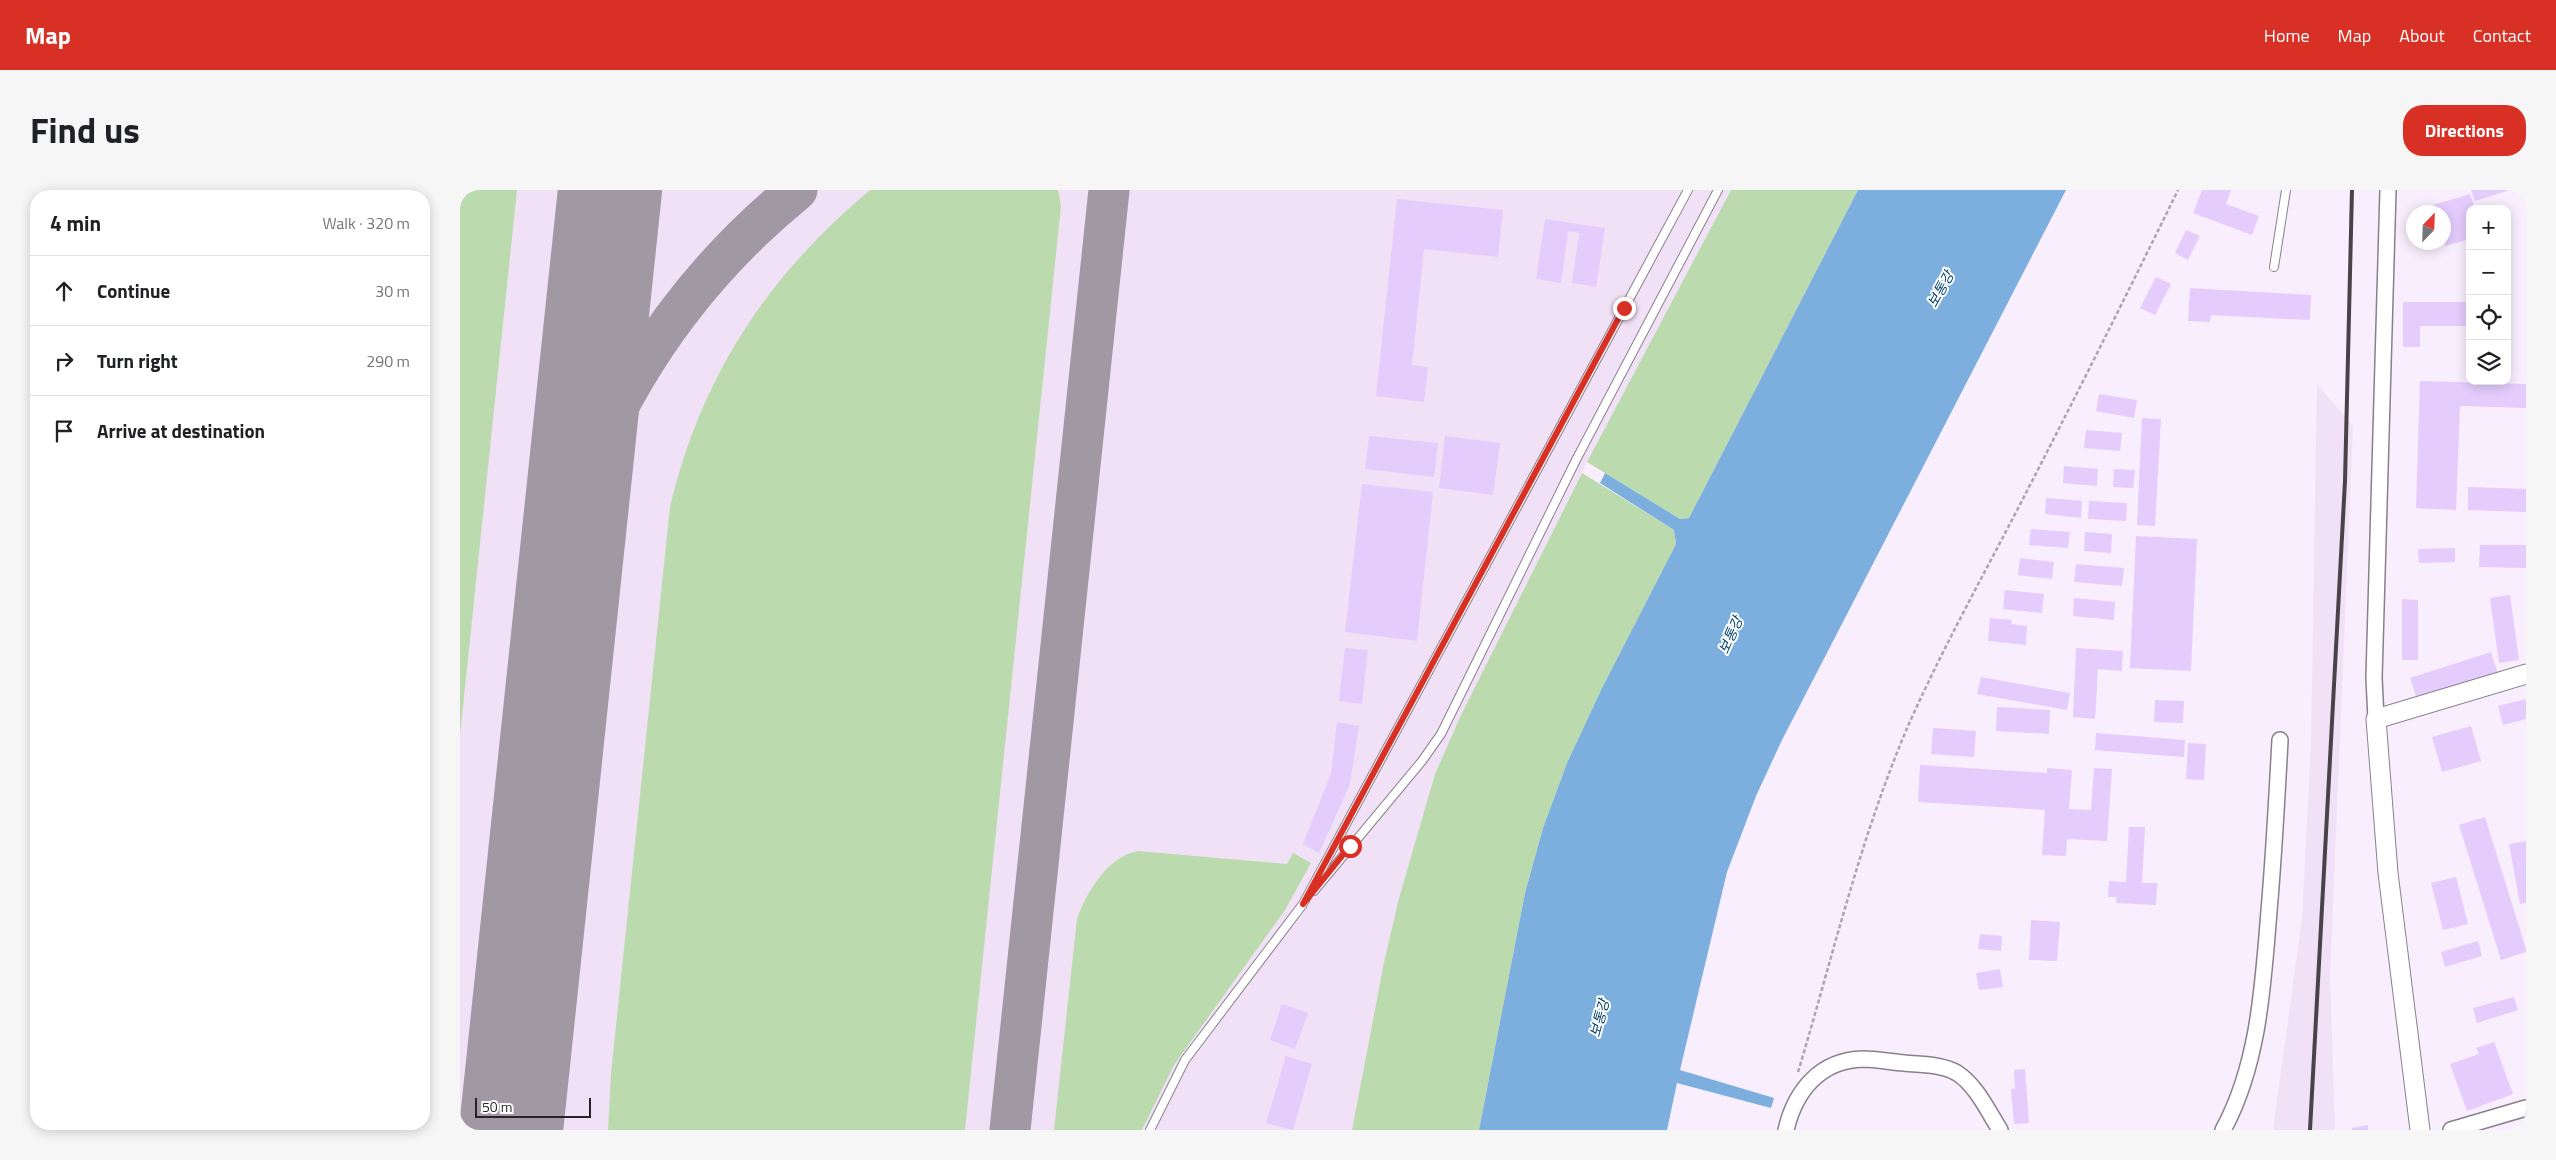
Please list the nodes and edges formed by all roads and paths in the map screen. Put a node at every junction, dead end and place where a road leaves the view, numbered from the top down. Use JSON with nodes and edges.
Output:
{"nodes":[{"id":1,"x":1688,"y":190,"type":"edge"},
{"id":2,"x":1718,"y":190,"type":"edge"},
{"id":3,"x":2178,"y":190,"type":"edge"},
{"id":4,"x":2286,"y":190,"type":"edge"},
{"id":5,"x":2388,"y":190,"type":"edge"},
{"id":6,"x":2274,"y":267,"type":"dead end"},
{"id":7,"x":2526,"y":674,"type":"edge"},
{"id":8,"x":2376,"y":719,"type":"junction"},
{"id":9,"x":2280,"y":740,"type":"dead end"},
{"id":10,"x":1303,"y":904,"type":"junction"},
{"id":11,"x":1796,"y":1078,"type":"dead end"},
{"id":12,"x":2526,"y":1108,"type":"edge"},
{"id":13,"x":1150,"y":1130,"type":"edge"},
{"id":14,"x":1786,"y":1130,"type":"edge"},
{"id":15,"x":2000,"y":1130,"type":"edge"},
{"id":16,"x":2223,"y":1130,"type":"edge"},
{"id":17,"x":2420,"y":1130,"type":"edge"},
{"id":18,"x":2451,"y":1130,"type":"edge"}],
"edges":[{"from":1,"to":10,"type":"lane"},
{"from":2,"to":10,"type":"lane"},
{"from":3,"to":11,"type":"path"},
{"from":4,"to":6,"type":"lane"},
{"from":5,"to":8,"type":"street"},
{"from":7,"to":8,"type":"street"},
{"from":8,"to":17,"type":"street"},
{"from":9,"to":16,"type":"street"},
{"from":10,"to":13,"type":"lane"},
{"from":12,"to":18,"type":"street"},
{"from":14,"to":15,"type":"street"}]}
